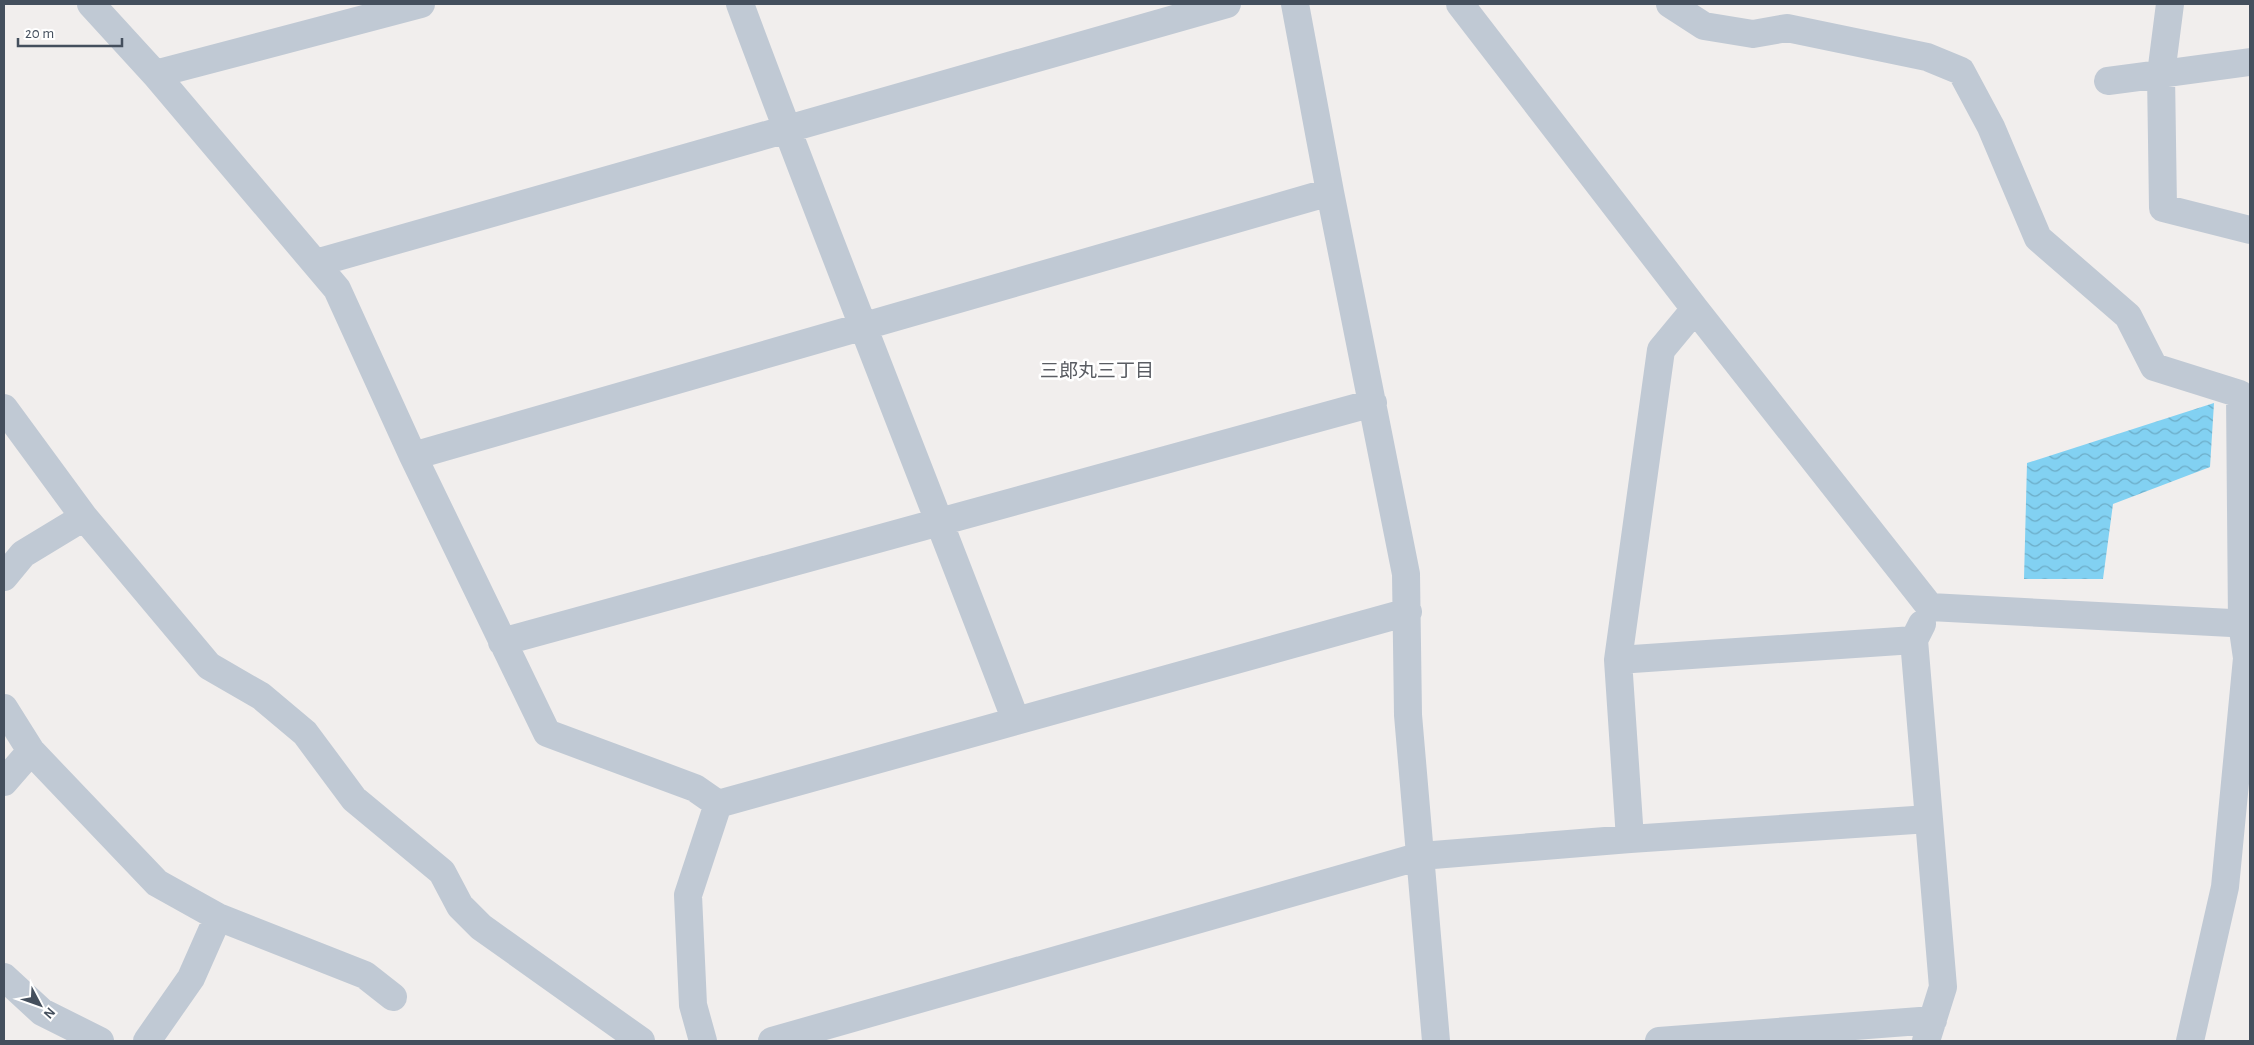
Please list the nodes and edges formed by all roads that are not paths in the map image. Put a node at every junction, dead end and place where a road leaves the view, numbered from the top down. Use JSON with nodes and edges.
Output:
{"nodes":[{"id":1,"x":91,"y":4,"type":"edge"},
{"id":2,"x":421,"y":4,"type":"edge"},
{"id":3,"x":740,"y":4,"type":"edge"},
{"id":4,"x":1227,"y":4,"type":"edge"},
{"id":5,"x":1295,"y":4,"type":"edge"},
{"id":6,"x":1460,"y":4,"type":"edge"},
{"id":7,"x":1670,"y":4,"type":"edge"},
{"id":8,"x":2170,"y":4,"type":"edge"},
{"id":9,"x":2250,"y":62,"type":"edge"},
{"id":10,"x":155,"y":74,"type":"junction"},
{"id":11,"x":2161,"y":74,"type":"junction"},
{"id":12,"x":2108,"y":81,"type":"dead end"},
{"id":13,"x":786,"y":129,"type":"junction"},
{"id":14,"x":1330,"y":192,"type":"junction"},
{"id":15,"x":2250,"y":230,"type":"edge"},
{"id":16,"x":316,"y":263,"type":"junction"},
{"id":17,"x":1694,"y":309,"type":"junction"},
{"id":18,"x":864,"y":327,"type":"junction"},
{"id":19,"x":1373,"y":403,"type":"junction"},
{"id":20,"x":4,"y":408,"type":"edge"},
{"id":21,"x":414,"y":456,"type":"junction"},
{"id":22,"x":84,"y":517,"type":"junction"},
{"id":23,"x":940,"y":521,"type":"junction"},
{"id":24,"x":4,"y":577,"type":"edge"},
{"id":25,"x":1930,"y":607,"type":"junction"},
{"id":26,"x":1408,"y":612,"type":"junction"},
{"id":27,"x":2246,"y":624,"type":"edge"},
{"id":28,"x":1914,"y":640,"type":"junction"},
{"id":29,"x":502,"y":642,"type":"junction"},
{"id":30,"x":1618,"y":660,"type":"junction"},
{"id":31,"x":4,"y":708,"type":"edge"},
{"id":32,"x":1016,"y":721,"type":"junction"},
{"id":33,"x":31,"y":751,"type":"junction"},
{"id":34,"x":4,"y":782,"type":"edge"},
{"id":35,"x":718,"y":804,"type":"junction"},
{"id":36,"x":1928,"y":819,"type":"junction"},
{"id":37,"x":1630,"y":838,"type":"junction"},
{"id":38,"x":1421,"y":856,"type":"junction"},
{"id":39,"x":218,"y":917,"type":"junction"},
{"id":40,"x":4,"y":977,"type":"edge"},
{"id":41,"x":393,"y":997,"type":"dead end"},
{"id":42,"x":1929,"y":1031,"type":"edge"},
{"id":43,"x":100,"y":1041,"type":"edge"},
{"id":44,"x":146,"y":1041,"type":"edge"},
{"id":45,"x":640,"y":1041,"type":"edge"},
{"id":46,"x":703,"y":1041,"type":"edge"},
{"id":47,"x":772,"y":1041,"type":"edge"},
{"id":48,"x":1436,"y":1041,"type":"edge"},
{"id":49,"x":1659,"y":1041,"type":"edge"},
{"id":50,"x":2190,"y":1041,"type":"edge"}],
"edges":[{"from":1,"to":10,"type":"street"},
{"from":2,"to":10,"type":"street"},
{"from":3,"to":13,"type":"street"},
{"from":4,"to":13,"type":"street"},
{"from":5,"to":14,"type":"street"},
{"from":6,"to":17,"type":"street"},
{"from":7,"to":27,"type":"street"},
{"from":8,"to":11,"type":"street"},
{"from":9,"to":11,"type":"street"},
{"from":10,"to":16,"type":"street"},
{"from":11,"to":12,"type":"street"},
{"from":11,"to":15,"type":"street"},
{"from":13,"to":16,"type":"street"},
{"from":13,"to":18,"type":"street"},
{"from":14,"to":18,"type":"street"},
{"from":14,"to":19,"type":"street"},
{"from":16,"to":21,"type":"street"},
{"from":17,"to":25,"type":"street"},
{"from":17,"to":30,"type":"street"},
{"from":18,"to":21,"type":"street"},
{"from":18,"to":23,"type":"street"},
{"from":19,"to":23,"type":"street"},
{"from":19,"to":26,"type":"street"},
{"from":20,"to":22,"type":"street"},
{"from":21,"to":29,"type":"street"},
{"from":22,"to":24,"type":"street"},
{"from":22,"to":45,"type":"street"},
{"from":23,"to":29,"type":"street"},
{"from":23,"to":32,"type":"street"},
{"from":25,"to":27,"type":"street"},
{"from":25,"to":28,"type":"street"},
{"from":26,"to":32,"type":"street"},
{"from":26,"to":38,"type":"street"},
{"from":27,"to":50,"type":"street"},
{"from":28,"to":30,"type":"street"},
{"from":28,"to":36,"type":"street"},
{"from":29,"to":35,"type":"street"},
{"from":30,"to":37,"type":"street"},
{"from":31,"to":33,"type":"street"},
{"from":32,"to":35,"type":"street"},
{"from":33,"to":34,"type":"street"},
{"from":33,"to":39,"type":"street"},
{"from":35,"to":46,"type":"street"},
{"from":36,"to":37,"type":"street"},
{"from":36,"to":42,"type":"street"},
{"from":37,"to":38,"type":"street"},
{"from":38,"to":47,"type":"street"},
{"from":38,"to":48,"type":"street"},
{"from":39,"to":41,"type":"street"},
{"from":39,"to":44,"type":"street"},
{"from":40,"to":43,"type":"street"},
{"from":42,"to":49,"type":"street"}]}
